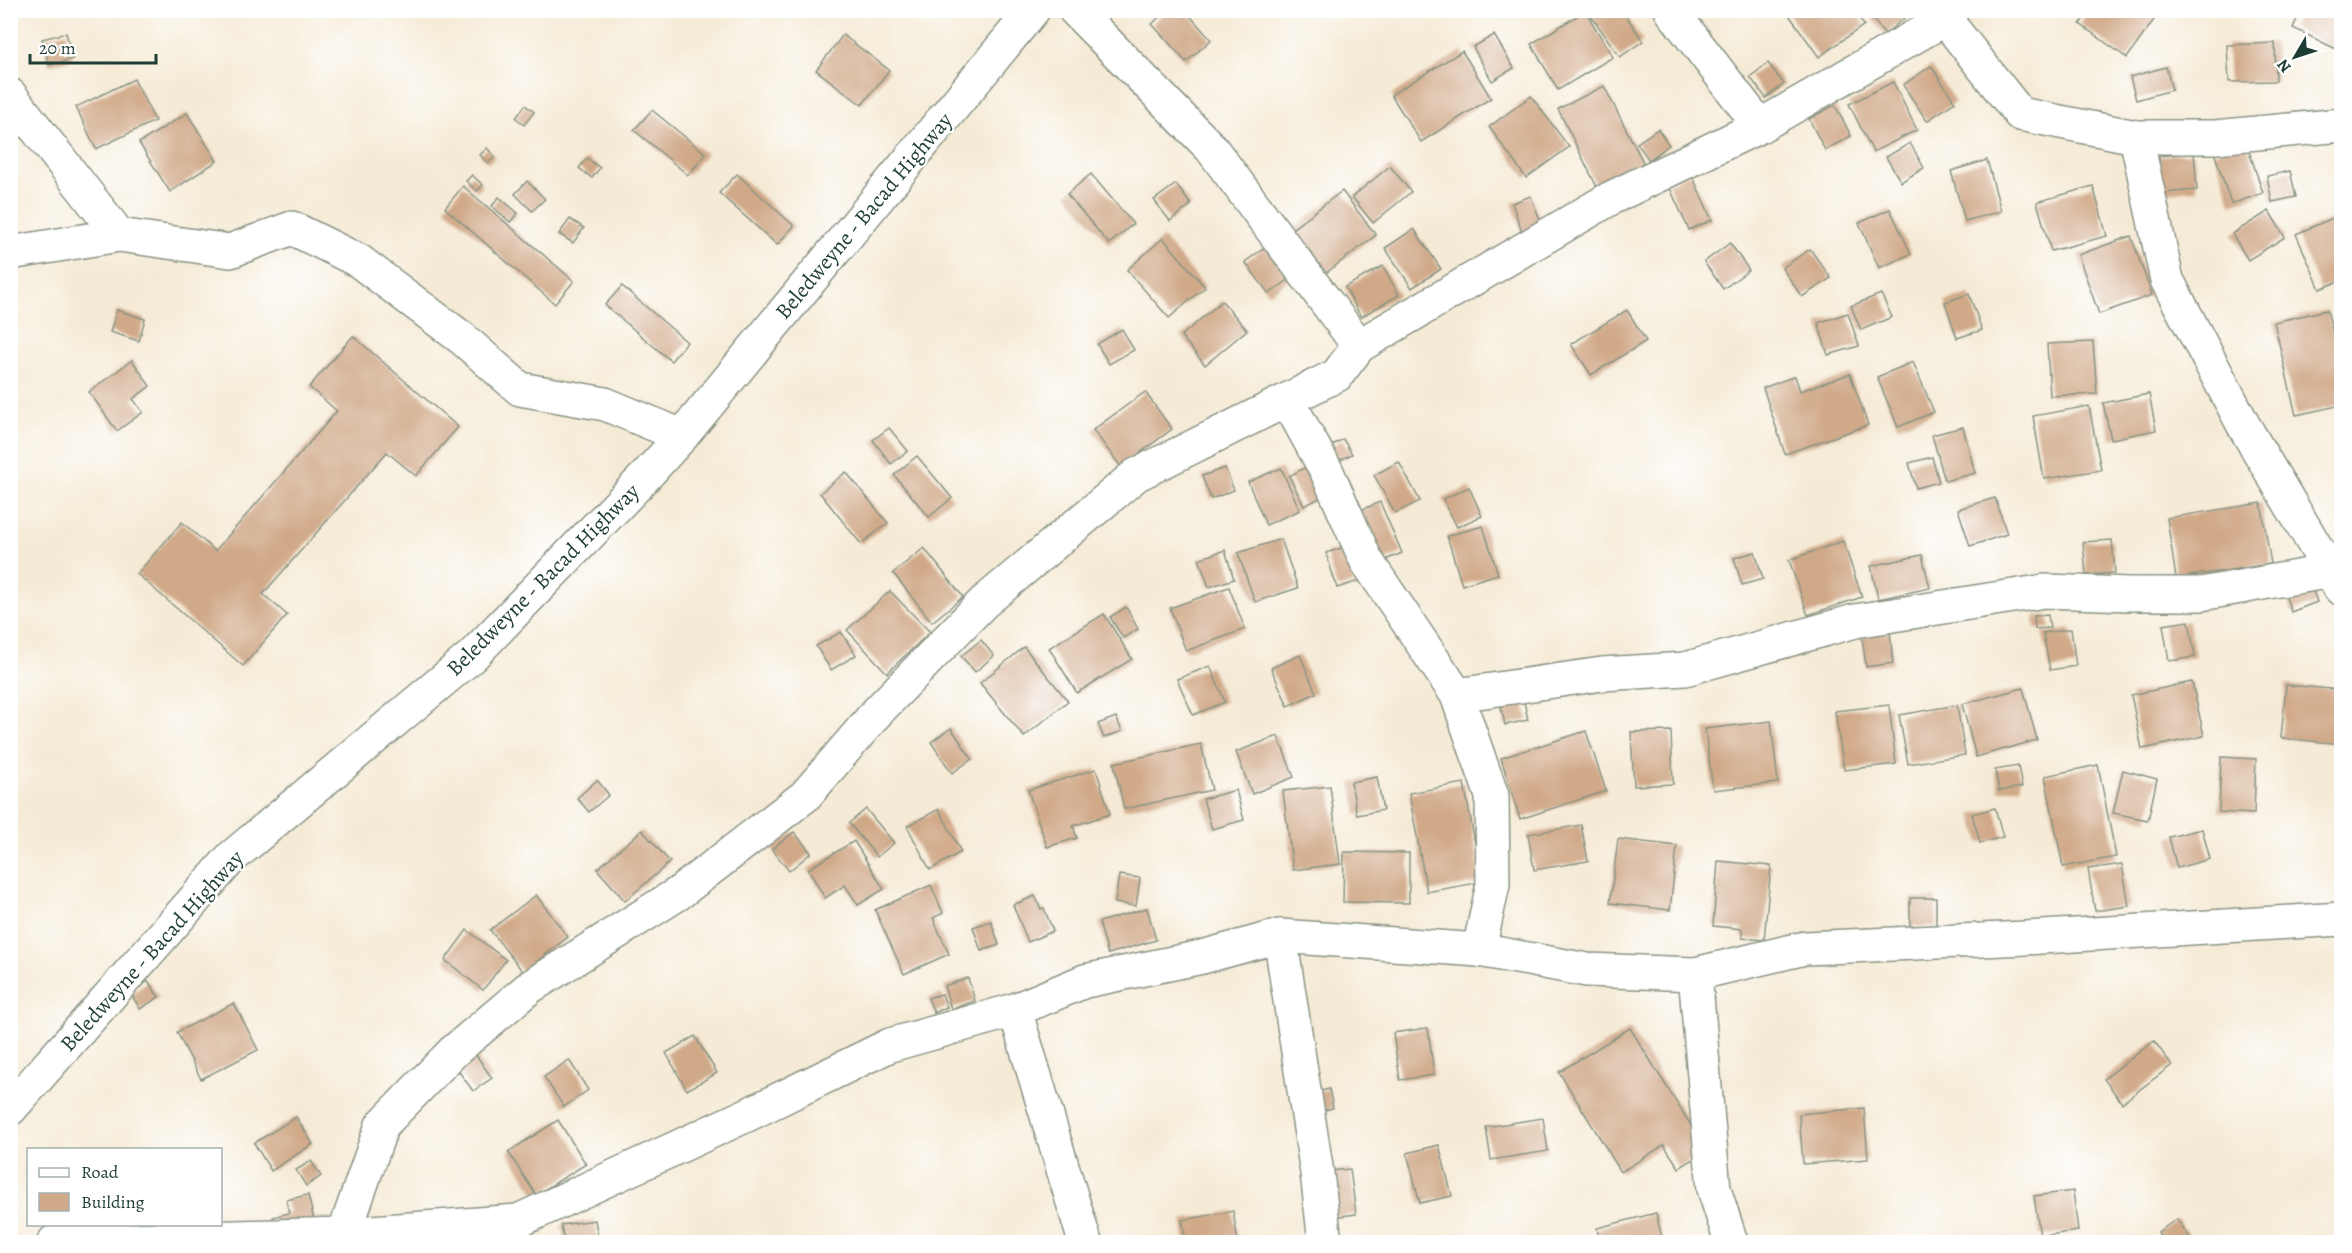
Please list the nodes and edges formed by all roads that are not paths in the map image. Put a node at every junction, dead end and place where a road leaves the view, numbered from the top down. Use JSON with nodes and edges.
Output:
{"nodes":[{"id":1,"x":1033,"y":10,"type":"edge"},
{"id":2,"x":1075,"y":10,"type":"edge"},
{"id":3,"x":1671,"y":10,"type":"edge"},
{"id":4,"x":1949,"y":15,"type":"edge"},
{"id":5,"x":10,"y":95,"type":"edge"},
{"id":6,"x":2342,"y":125,"type":"edge"},
{"id":7,"x":1760,"y":126,"type":"junction"},
{"id":8,"x":2136,"y":137,"type":"junction"},
{"id":9,"x":119,"y":235,"type":"junction"},
{"id":10,"x":10,"y":253,"type":"edge"},
{"id":11,"x":1359,"y":346,"type":"junction"},
{"id":12,"x":1288,"y":401,"type":"junction"},
{"id":13,"x":682,"y":436,"type":"junction"},
{"id":14,"x":2338,"y":576,"type":"edge"},
{"id":15,"x":1457,"y":695,"type":"junction"},
{"id":16,"x":2342,"y":919,"type":"edge"},
{"id":17,"x":1280,"y":936,"type":"junction"},
{"id":18,"x":1479,"y":950,"type":"junction"},
{"id":19,"x":1695,"y":974,"type":"junction"},
{"id":20,"x":1015,"y":1010,"type":"junction"},
{"id":21,"x":10,"y":1109,"type":"edge"},
{"id":22,"x":345,"y":1238,"type":"edge"},
{"id":23,"x":54,"y":1242,"type":"edge"},
{"id":24,"x":1086,"y":1242,"type":"edge"},
{"id":25,"x":1325,"y":1242,"type":"edge"},
{"id":26,"x":1731,"y":1242,"type":"edge"}],
"edges":[{"from":1,"to":13,"type":"street","name":"Beledweyne - Bacad Highway"},
{"from":2,"to":11,"type":"street"},
{"from":3,"to":7,"type":"street"},
{"from":4,"to":7,"type":"street"},
{"from":4,"to":8,"type":"street"},
{"from":5,"to":9,"type":"street"},
{"from":6,"to":8,"type":"street"},
{"from":7,"to":11,"type":"street"},
{"from":8,"to":14,"type":"street"},
{"from":9,"to":10,"type":"street"},
{"from":9,"to":13,"type":"street"},
{"from":11,"to":12,"type":"street"},
{"from":12,"to":15,"type":"street"},
{"from":12,"to":22,"type":"street"},
{"from":13,"to":21,"type":"street","name":"Beledweyne - Bacad Highway"},
{"from":14,"to":15,"type":"street"},
{"from":15,"to":18,"type":"street"},
{"from":16,"to":19,"type":"street"},
{"from":17,"to":18,"type":"street"},
{"from":17,"to":20,"type":"street"},
{"from":17,"to":25,"type":"street"},
{"from":18,"to":19,"type":"street"},
{"from":19,"to":26,"type":"street"},
{"from":20,"to":22,"type":"street"},
{"from":20,"to":24,"type":"street"},
{"from":22,"to":23,"type":"street"}]}
